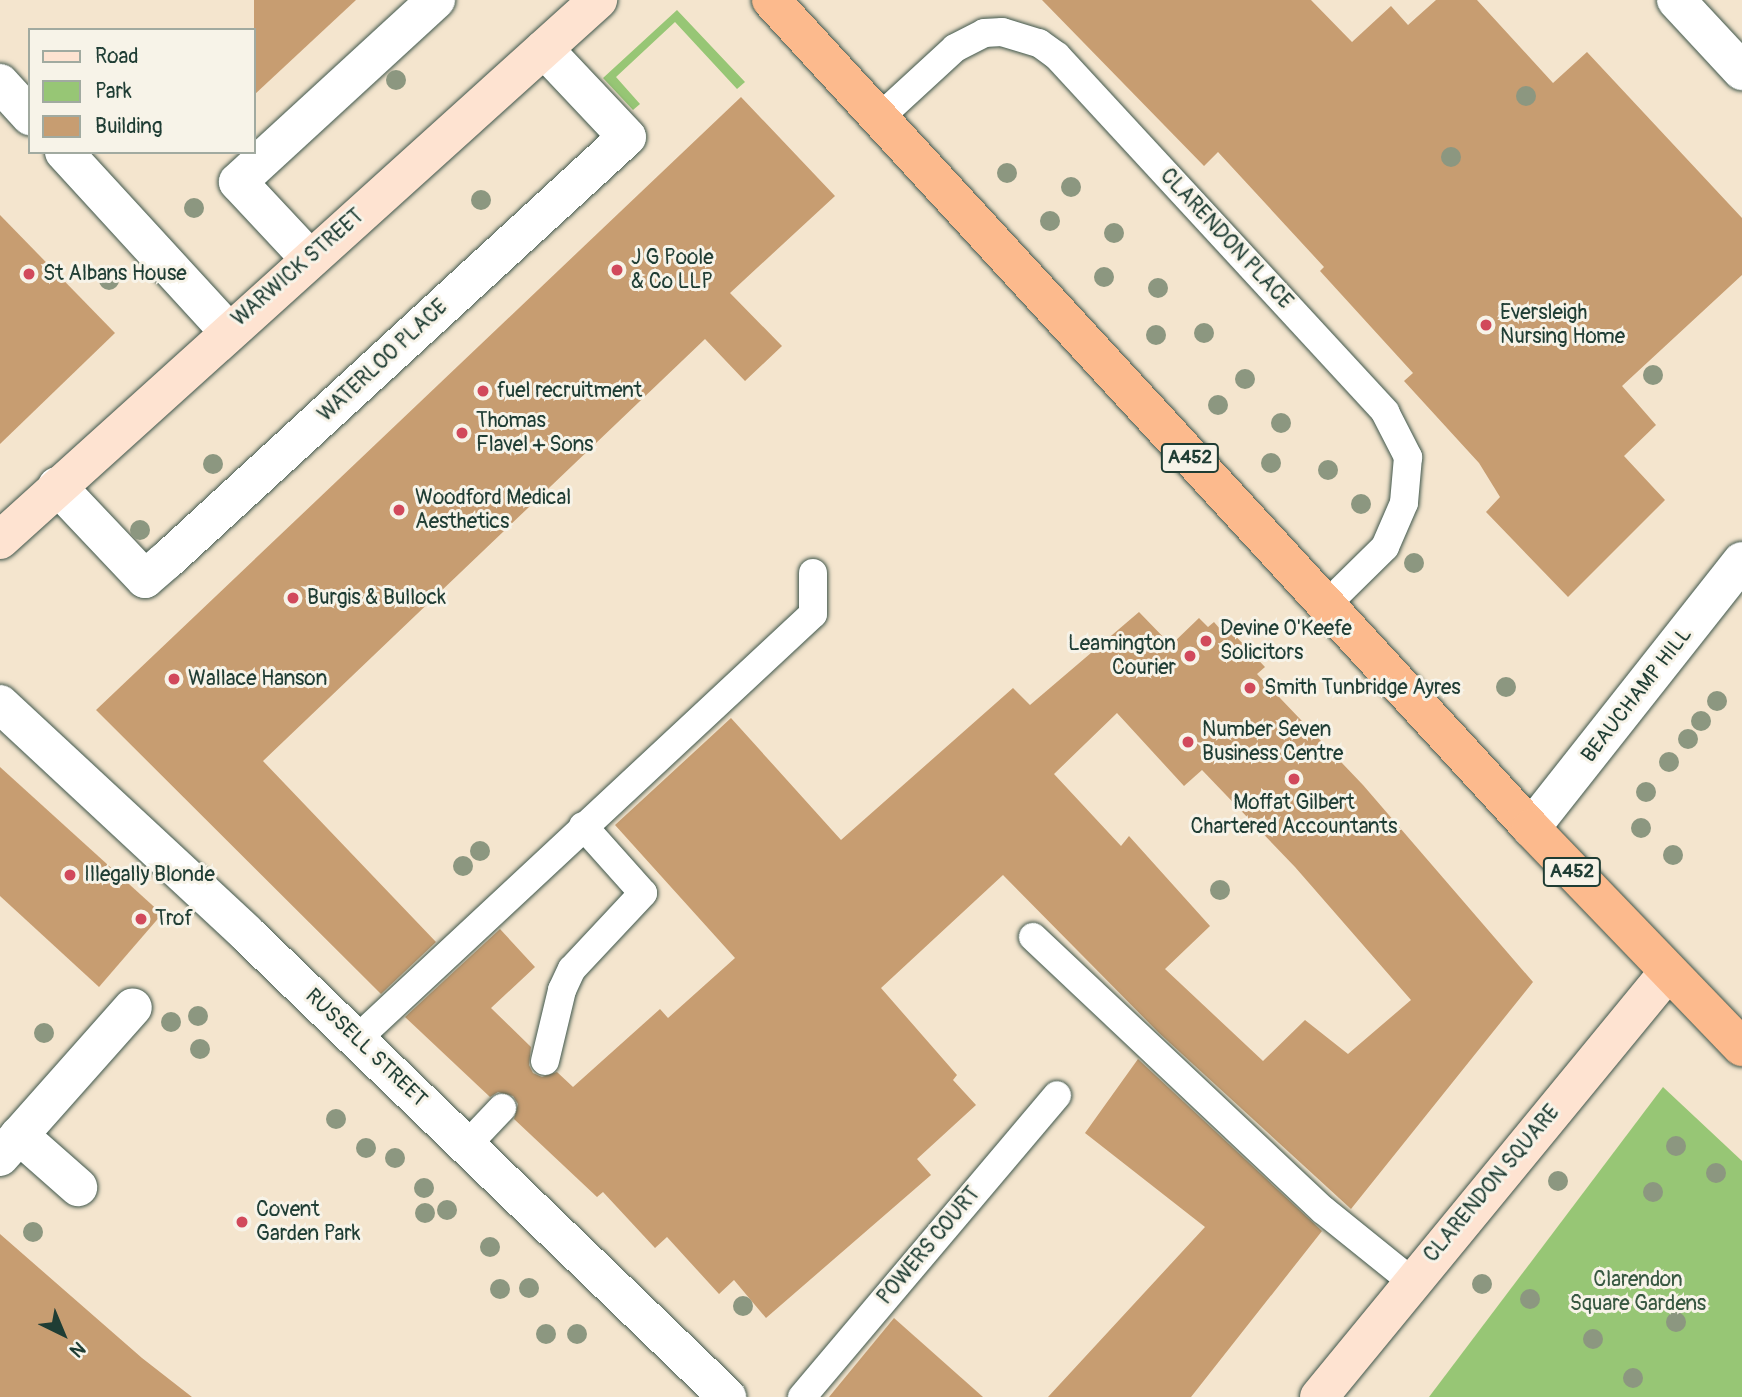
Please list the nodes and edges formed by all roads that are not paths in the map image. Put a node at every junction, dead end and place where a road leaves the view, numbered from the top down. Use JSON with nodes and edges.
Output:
{"nodes":[{"id":1,"x":436,"y":0,"type":"edge"},
{"id":2,"x":598,"y":0,"type":"edge"},
{"id":3,"x":771,"y":0,"type":"edge"},
{"id":4,"x":1676,"y":0,"type":"edge"},
{"id":5,"x":544,"y":49,"type":"junction"},
{"id":6,"x":1742,"y":71,"type":"edge"},
{"id":7,"x":0,"y":83,"type":"edge"},
{"id":8,"x":28,"y":114,"type":"edge"},
{"id":9,"x":879,"y":118,"type":"junction"},
{"id":10,"x":66,"y":154,"type":"edge"},
{"id":11,"x":309,"y":258,"type":"junction"},
{"id":12,"x":227,"y":330,"type":"junction"},
{"id":13,"x":57,"y":486,"type":"junction"},
{"id":14,"x":0,"y":540,"type":"edge"},
{"id":15,"x":1742,"y":561,"type":"edge"},
{"id":16,"x":813,"y":573,"type":"dead end"},
{"id":17,"x":1326,"y":605,"type":"junction"},
{"id":18,"x":0,"y":704,"type":"edge"},
{"id":19,"x":583,"y":825,"type":"junction"},
{"id":20,"x":1531,"y":828,"type":"junction"},
{"id":21,"x":1032,"y":937,"type":"dead end"},
{"id":22,"x":1668,"y":972,"type":"junction"},
{"id":23,"x":134,"y":1007,"type":"dead end"},
{"id":24,"x":357,"y":1039,"type":"junction"},
{"id":25,"x":1742,"y":1047,"type":"edge"},
{"id":26,"x":545,"y":1061,"type":"dead end"},
{"id":27,"x":1057,"y":1096,"type":"dead end"},
{"id":28,"x":502,"y":1108,"type":"dead end"},
{"id":29,"x":467,"y":1145,"type":"junction"},
{"id":30,"x":10,"y":1146,"type":"edge"},
{"id":31,"x":78,"y":1187,"type":"dead end"},
{"id":32,"x":1411,"y":1281,"type":"junction"},
{"id":33,"x":727,"y":1397,"type":"edge"},
{"id":34,"x":802,"y":1397,"type":"edge"},
{"id":35,"x":1319,"y":1397,"type":"edge"}],
"edges":[{"from":1,"to":11,"type":"street"},
{"from":2,"to":5,"type":"main road","name":"WARWICK STREET"},
{"from":3,"to":9,"type":"highway","number":"A452"},
{"from":4,"to":6,"type":"street"},
{"from":5,"to":11,"type":"main road","name":"WARWICK STREET"},
{"from":5,"to":13,"type":"street","name":"WATERLOO PLACE"},
{"from":7,"to":8,"type":"street"},
{"from":9,"to":17,"type":"highway","number":"A452"},
{"from":9,"to":17,"type":"lane","name":"CLARENDON PLACE"},
{"from":10,"to":12,"type":"street"},
{"from":11,"to":12,"type":"main road","name":"WARWICK STREET"},
{"from":12,"to":13,"type":"main road","name":"WARWICK STREET"},
{"from":13,"to":14,"type":"main road","name":"WARWICK STREET"},
{"from":15,"to":20,"type":"street","name":"BEAUCHAMP HILL"},
{"from":16,"to":19,"type":"lane"},
{"from":17,"to":20,"type":"highway","number":"A452"},
{"from":18,"to":24,"type":"street","name":"RUSSELL STREET"},
{"from":19,"to":24,"type":"lane"},
{"from":19,"to":26,"type":"lane"},
{"from":20,"to":22,"type":"highway","number":"A452"},
{"from":21,"to":32,"type":"lane"},
{"from":22,"to":25,"type":"highway","number":"A452"},
{"from":22,"to":32,"type":"main road","name":"CLARENDON SQUARE"},
{"from":23,"to":30,"type":"street"},
{"from":24,"to":29,"type":"street","name":"RUSSELL STREET"},
{"from":27,"to":34,"type":"lane","name":"POWERS COURT"},
{"from":28,"to":29,"type":"lane"},
{"from":29,"to":33,"type":"street","name":"RUSSELL STREET"},
{"from":30,"to":31,"type":"street"},
{"from":32,"to":35,"type":"main road","name":"CLARENDON SQUARE"}]}
